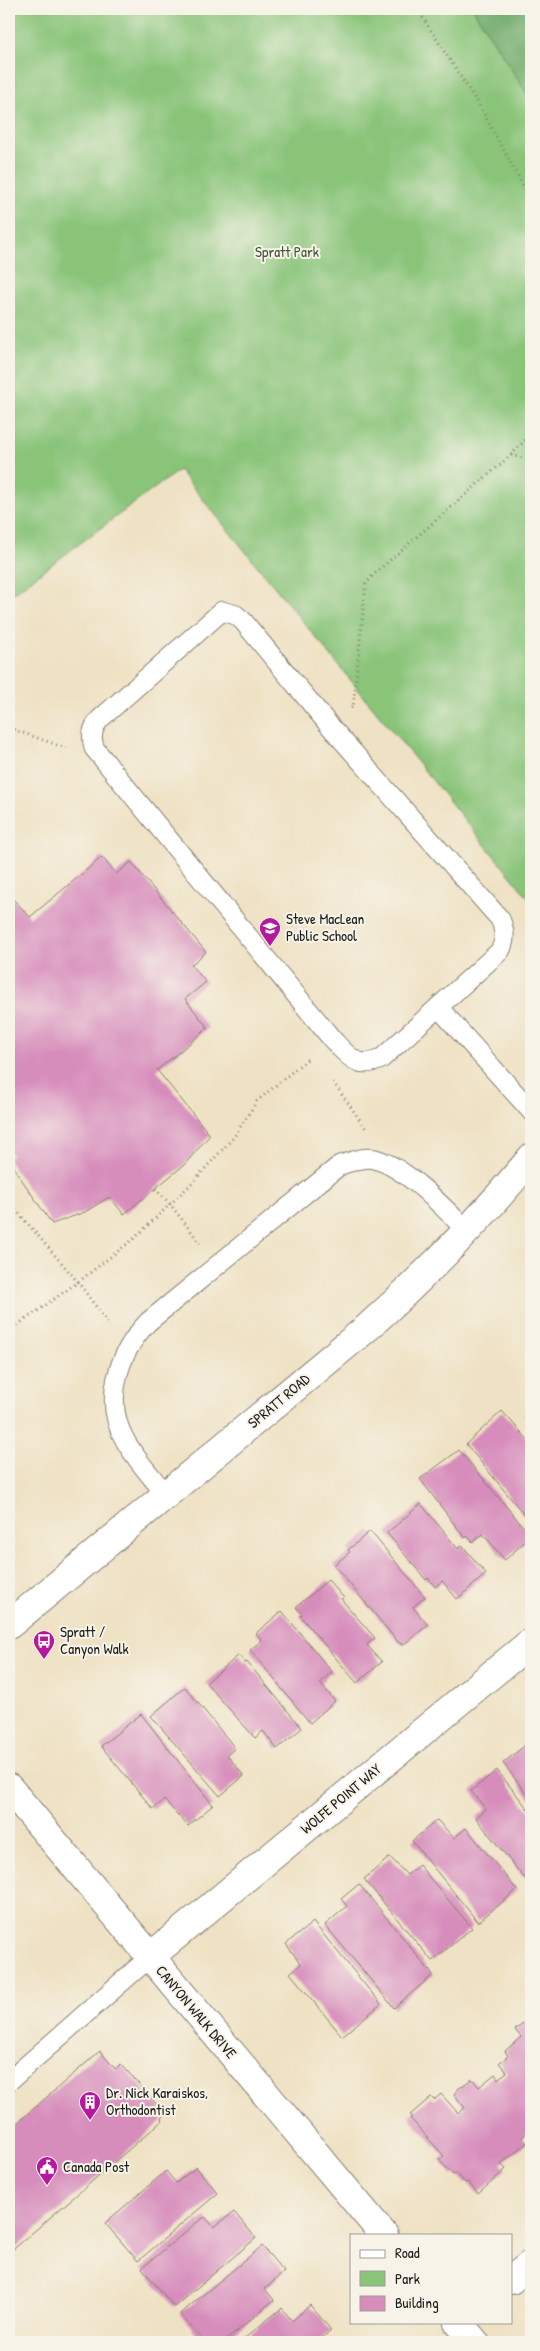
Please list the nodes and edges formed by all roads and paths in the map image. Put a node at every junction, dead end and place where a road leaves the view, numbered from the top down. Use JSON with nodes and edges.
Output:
{"nodes":[{"id":1,"x":18,"y":9,"type":"edge"},
{"id":2,"x":417,"y":9,"type":"edge"},
{"id":3,"x":9,"y":16,"type":"edge"},
{"id":4,"x":531,"y":200,"type":"edge"},
{"id":5,"x":531,"y":434,"type":"edge"},
{"id":6,"x":511,"y":455,"type":"junction"},
{"id":7,"x":531,"y":460,"type":"edge"},
{"id":8,"x":329,"y":725,"type":"junction"},
{"id":9,"x":9,"y":728,"type":"edge"},
{"id":10,"x":104,"y":761,"type":"junction"},
{"id":11,"x":439,"y":1008,"type":"junction"},
{"id":12,"x":332,"y":1039,"type":"junction"},
{"id":13,"x":531,"y":1110,"type":"edge"},
{"id":14,"x":531,"y":1158,"type":"edge"},
{"id":15,"x":155,"y":1189,"type":"dead end"},
{"id":16,"x":9,"y":1202,"type":"edge"},
{"id":17,"x":170,"y":1204,"type":"junction"},
{"id":18,"x":467,"y":1231,"type":"junction"},
{"id":19,"x":217,"y":1266,"type":"junction"},
{"id":20,"x":78,"y":1282,"type":"junction"},
{"id":21,"x":9,"y":1331,"type":"edge"},
{"id":22,"x":126,"y":1349,"type":"junction"},
{"id":23,"x":166,"y":1495,"type":"junction"},
{"id":24,"x":9,"y":1625,"type":"edge"},
{"id":25,"x":531,"y":1642,"type":"edge"},
{"id":26,"x":9,"y":1788,"type":"edge"},
{"id":27,"x":150,"y":1957,"type":"junction"},
{"id":28,"x":9,"y":2081,"type":"edge"},
{"id":29,"x":383,"y":2234,"type":"edge"},
{"id":30,"x":531,"y":2264,"type":"edge"},
{"id":31,"x":512,"y":2279,"type":"edge"}],
"edges":[{"from":1,"to":3,"type":"path"},
{"from":2,"to":4,"type":"path"},
{"from":5,"to":6,"type":"path"},
{"from":6,"to":7,"type":"path"},
{"from":6,"to":8,"type":"path"},
{"from":8,"to":10,"type":"lane"},
{"from":8,"to":11,"type":"lane"},
{"from":9,"to":10,"type":"path"},
{"from":10,"to":12,"type":"lane"},
{"from":11,"to":12,"type":"lane"},
{"from":11,"to":13,"type":"lane"},
{"from":12,"to":17,"type":"path"},
{"from":14,"to":18,"type":"street","name":"SPRATT ROAD"},
{"from":15,"to":17,"type":"path"},
{"from":16,"to":20,"type":"path"},
{"from":17,"to":19,"type":"path"},
{"from":17,"to":20,"type":"path"},
{"from":18,"to":19,"type":"lane"},
{"from":18,"to":23,"type":"street","name":"SPRATT ROAD"},
{"from":19,"to":22,"type":"lane"},
{"from":20,"to":21,"type":"path"},
{"from":20,"to":22,"type":"path"},
{"from":22,"to":23,"type":"lane"},
{"from":23,"to":24,"type":"street","name":"SPRATT ROAD"},
{"from":25,"to":27,"type":"street","name":"WOLFE POINT WAY"},
{"from":26,"to":27,"type":"street","name":"CANYON WALK DRIVE"},
{"from":27,"to":28,"type":"lane"},
{"from":27,"to":29,"type":"street","name":"CANYON WALK DRIVE"},
{"from":30,"to":31,"type":"street"}]}
